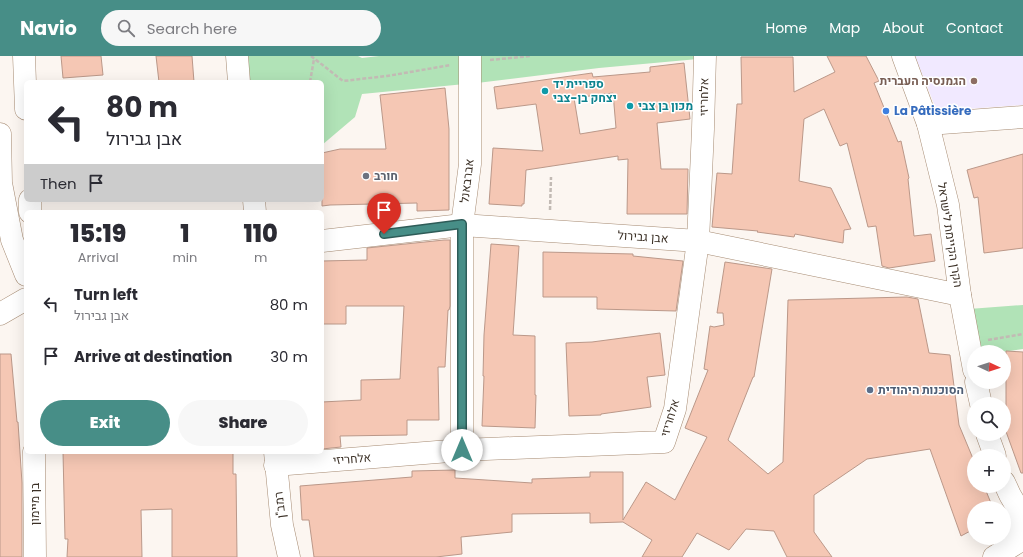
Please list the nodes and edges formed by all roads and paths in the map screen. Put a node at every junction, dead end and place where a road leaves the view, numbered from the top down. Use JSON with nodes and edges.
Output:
{"nodes":[{"id":1,"x":24,"y":56,"type":"edge"},
{"id":2,"x":237,"y":56,"type":"edge"},
{"id":3,"x":310,"y":56,"type":"edge"},
{"id":4,"x":531,"y":56,"type":"edge"},
{"id":5,"x":705,"y":56,"type":"edge"},
{"id":6,"x":904,"y":56,"type":"edge"},
{"id":7,"x":314,"y":59,"type":"junction"},
{"id":8,"x":470,"y":59,"type":"edge"},
{"id":9,"x":25,"y":80,"type":"edge"},
{"id":10,"x":239,"y":80,"type":"edge"},
{"id":11,"x":310,"y":80,"type":"edge"},
{"id":12,"x":1023,"y":117,"type":"edge"},
{"id":13,"x":928,"y":124,"type":"junction"},
{"id":14,"x":0,"y":134,"type":"edge"},
{"id":15,"x":551,"y":177,"type":"dead end"},
{"id":16,"x":462,"y":224,"type":"junction"},
{"id":17,"x":549,"y":231,"type":"junction"},
{"id":18,"x":324,"y":241,"type":"edge"},
{"id":19,"x":698,"y":241,"type":"junction"},
{"id":20,"x":24,"y":270,"type":"edge"},
{"id":21,"x":960,"y":295,"type":"junction"},
{"id":22,"x":24,"y":300,"type":"edge"},
{"id":23,"x":0,"y":314,"type":"edge"},
{"id":24,"x":1023,"y":334,"type":"edge"},
{"id":25,"x":969,"y":344,"type":"joint"},
{"id":26,"x":462,"y":450,"type":"junction"},
{"id":27,"x":34,"y":454,"type":"edge"},
{"id":28,"x":275,"y":458,"type":"edge"},
{"id":29,"x":1009,"y":493,"type":"edge"},
{"id":30,"x":1023,"y":517,"type":"edge"},
{"id":31,"x":1011,"y":528,"type":"edge"},
{"id":32,"x":1023,"y":539,"type":"edge"},
{"id":33,"x":35,"y":557,"type":"edge"},
{"id":34,"x":289,"y":557,"type":"edge"},
{"id":35,"x":994,"y":557,"type":"edge"}],
"edges":[{"from":1,"to":9,"type":"street"},
{"from":2,"to":10,"type":"street"},
{"from":3,"to":7,"type":"path"},
{"from":4,"to":8,"type":"path"},
{"from":5,"to":19,"type":"street","name":"אלחריזי"},
{"from":6,"to":13,"type":"street","name":"הקרן הקיימת לישראל"},
{"from":7,"to":8,"type":"path"},
{"from":7,"to":11,"type":"path"},
{"from":8,"to":16,"type":"street","name":"אברבאנל"},
{"from":12,"to":13,"type":"street"},
{"from":13,"to":21,"type":"street","name":"הקרן הקיימת לישראל"},
{"from":14,"to":20,"type":"street"},
{"from":15,"to":17,"type":"path"},
{"from":16,"to":17,"type":"street","name":"אבן גבירול"},
{"from":16,"to":18,"type":"street","name":"אבן גבירול"},
{"from":16,"to":26,"type":"street","name":"אברבאנל"},
{"from":17,"to":19,"type":"street","name":"אבן גבירול"},
{"from":19,"to":21,"type":"street","name":"אבן גבירול"},
{"from":19,"to":26,"type":"street","name":"אלחריזי"},
{"from":21,"to":25,"type":"street","name":"הקרן הקיימת לישראל"},
{"from":22,"to":23,"type":"street"},
{"from":24,"to":25,"type":"path"},
{"from":26,"to":28,"type":"street","name":"אלחריזי"},
{"from":27,"to":33,"type":"street","name":"בן מיימון"},
{"from":28,"to":34,"type":"street","name":"רמב\"ן"},
{"from":29,"to":30,"type":"street"},
{"from":31,"to":32,"type":"street"},
{"from":32,"to":35,"type":"street"}]}
